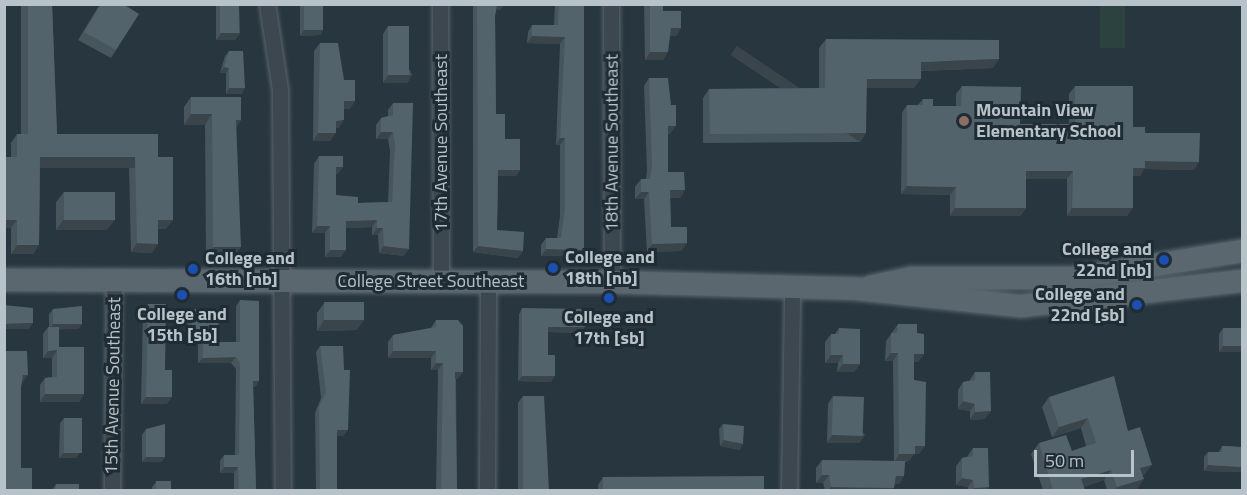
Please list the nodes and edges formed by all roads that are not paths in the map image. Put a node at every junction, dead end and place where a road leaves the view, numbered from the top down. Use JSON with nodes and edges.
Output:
{"nodes":[{"id":1,"x":267,"y":4,"type":"edge"},
{"id":2,"x":440,"y":4,"type":"edge"},
{"id":3,"x":611,"y":4,"type":"edge"},
{"id":4,"x":1242,"y":251,"type":"edge"},
{"id":5,"x":4,"y":280,"type":"edge"},
{"id":6,"x":1242,"y":280,"type":"edge"},
{"id":7,"x":114,"y":281,"type":"junction"},
{"id":8,"x":283,"y":281,"type":"junction"},
{"id":9,"x":441,"y":281,"type":"junction"},
{"id":10,"x":488,"y":281,"type":"junction"},
{"id":11,"x":612,"y":282,"type":"junction"},
{"id":12,"x":792,"y":290,"type":"junction"},
{"id":13,"x":858,"y":290,"type":"junction"},
{"id":14,"x":112,"y":490,"type":"edge"},
{"id":15,"x":283,"y":490,"type":"edge"},
{"id":16,"x":487,"y":490,"type":"edge"},
{"id":17,"x":789,"y":490,"type":"edge"}],
"edges":[{"from":1,"to":8,"type":"street"},
{"from":2,"to":9,"type":"street","name":"17th Avenue Southeast"},
{"from":3,"to":11,"type":"street","name":"18th Avenue Southeast"},
{"from":4,"to":13,"type":"main road","name":"College Street Southeast"},
{"from":5,"to":7,"type":"main road","name":"College Street Southeast"},
{"from":6,"to":13,"type":"main road","name":"College Street Southeast"},
{"from":7,"to":8,"type":"main road","name":"College Street Southeast"},
{"from":7,"to":14,"type":"street","name":"15th Avenue Southeast"},
{"from":8,"to":9,"type":"main road","name":"College Street Southeast"},
{"from":8,"to":15,"type":"street"},
{"from":9,"to":10,"type":"main road","name":"College Street Southeast"},
{"from":10,"to":11,"type":"main road","name":"College Street Southeast"},
{"from":10,"to":16,"type":"street"},
{"from":11,"to":12,"type":"main road","name":"College Street Southeast"},
{"from":12,"to":13,"type":"main road","name":"College Street Southeast"},
{"from":12,"to":17,"type":"street"}]}
